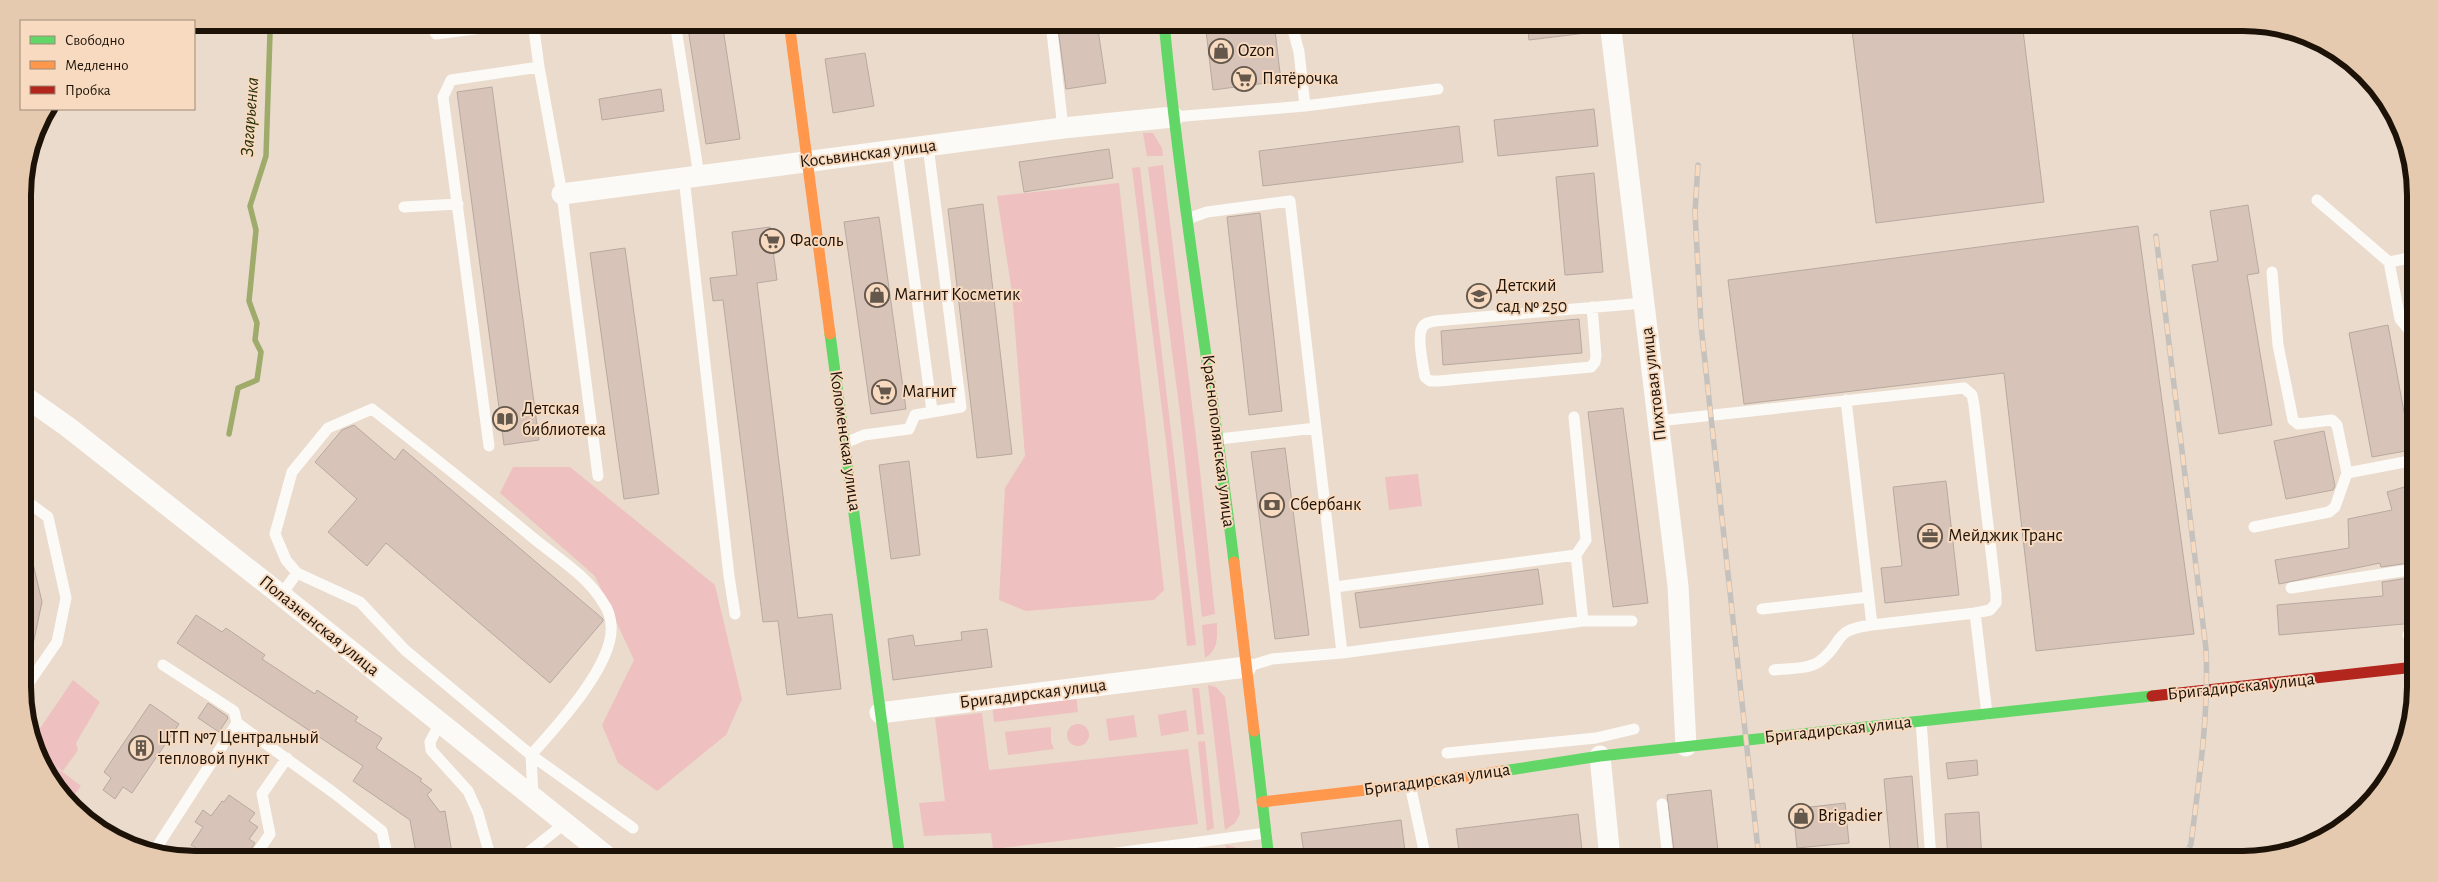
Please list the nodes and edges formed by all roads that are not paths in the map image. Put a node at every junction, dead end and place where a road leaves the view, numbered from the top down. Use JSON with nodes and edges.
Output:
{"nodes":[{"id":1,"x":1294,"y":31,"type":"edge"},
{"id":2,"x":1611,"y":31,"type":"edge"},
{"id":3,"x":435,"y":32,"type":"edge"},
{"id":4,"x":452,"y":32,"type":"edge"},
{"id":5,"x":534,"y":32,"type":"edge"},
{"id":6,"x":676,"y":32,"type":"edge"},
{"id":7,"x":790,"y":32,"type":"edge"},
{"id":8,"x":1052,"y":32,"type":"dead end"},
{"id":9,"x":1165,"y":32,"type":"edge"},
{"id":10,"x":539,"y":67,"type":"junction"},
{"id":11,"x":1438,"y":89,"type":"dead end"},
{"id":12,"x":1305,"y":106,"type":"junction"},
{"id":13,"x":1173,"y":118,"type":"junction"},
{"id":14,"x":1063,"y":128,"type":"junction"},
{"id":15,"x":928,"y":146,"type":"junction"},
{"id":16,"x":897,"y":150,"type":"junction"},
{"id":17,"x":808,"y":161,"type":"junction"},
{"id":18,"x":692,"y":177,"type":"junction"},
{"id":19,"x":562,"y":194,"type":"junction"},
{"id":20,"x":2317,"y":200,"type":"dead end"},
{"id":21,"x":458,"y":204,"type":"junction"},
{"id":22,"x":404,"y":207,"type":"dead end"},
{"id":23,"x":1187,"y":219,"type":"junction"},
{"id":24,"x":2407,"y":258,"type":"edge"},
{"id":25,"x":2389,"y":262,"type":"junction"},
{"id":26,"x":2272,"y":272,"type":"dead end"},
{"id":27,"x":1644,"y":303,"type":"junction"},
{"id":28,"x":1592,"y":307,"type":"junction"},
{"id":29,"x":2407,"y":328,"type":"edge"},
{"id":30,"x":1846,"y":400,"type":"junction"},
{"id":31,"x":32,"y":401,"type":"edge"},
{"id":32,"x":932,"y":411,"type":"junction"},
{"id":33,"x":1574,"y":417,"type":"dead end"},
{"id":34,"x":1658,"y":421,"type":"junction"},
{"id":35,"x":1316,"y":428,"type":"junction"},
{"id":36,"x":1219,"y":439,"type":"junction"},
{"id":37,"x":845,"y":443,"type":"junction"},
{"id":38,"x":488,"y":446,"type":"dead end"},
{"id":39,"x":2407,"y":462,"type":"edge"},
{"id":40,"x":2347,"y":473,"type":"junction"},
{"id":41,"x":598,"y":476,"type":"dead end"},
{"id":42,"x":31,"y":505,"type":"edge"},
{"id":43,"x":2254,"y":527,"type":"dead end"},
{"id":44,"x":1576,"y":555,"type":"junction"},
{"id":45,"x":2407,"y":570,"type":"edge"},
{"id":46,"x":297,"y":573,"type":"junction"},
{"id":47,"x":1335,"y":587,"type":"junction"},
{"id":48,"x":2291,"y":588,"type":"dead end"},
{"id":49,"x":281,"y":595,"type":"junction"},
{"id":50,"x":1869,"y":597,"type":"junction"},
{"id":51,"x":1762,"y":609,"type":"dead end"},
{"id":52,"x":1975,"y":613,"type":"junction"},
{"id":53,"x":735,"y":614,"type":"dead end"},
{"id":54,"x":1632,"y":621,"type":"dead end"},
{"id":55,"x":1583,"y":622,"type":"junction"},
{"id":56,"x":1872,"y":625,"type":"junction"},
{"id":57,"x":1342,"y":653,"type":"junction"},
{"id":58,"x":163,"y":665,"type":"dead end"},
{"id":59,"x":1246,"y":667,"type":"junction"},
{"id":60,"x":2407,"y":668,"type":"edge"},
{"id":61,"x":1774,"y":670,"type":"dead end"},
{"id":62,"x":31,"y":680,"type":"edge"},
{"id":63,"x":880,"y":713,"type":"junction"},
{"id":64,"x":1987,"y":714,"type":"junction"},
{"id":65,"x":1921,"y":722,"type":"junction"},
{"id":66,"x":237,"y":723,"type":"junction"},
{"id":67,"x":440,"y":724,"type":"junction"},
{"id":68,"x":1634,"y":729,"type":"dead end"},
{"id":69,"x":1686,"y":746,"type":"junction"},
{"id":70,"x":1598,"y":747,"type":"junction"},
{"id":71,"x":1447,"y":753,"type":"dead end"},
{"id":72,"x":531,"y":755,"type":"junction"},
{"id":73,"x":287,"y":758,"type":"junction"},
{"id":74,"x":1410,"y":785,"type":"junction"},
{"id":75,"x":533,"y":796,"type":"junction"},
{"id":76,"x":1262,"y":802,"type":"junction"},
{"id":77,"x":1662,"y":804,"type":"dead end"},
{"id":78,"x":564,"y":824,"type":"junction"},
{"id":79,"x":633,"y":828,"type":"dead end"},
{"id":80,"x":1266,"y":833,"type":"junction"},
{"id":81,"x":157,"y":846,"type":"edge"},
{"id":82,"x":1268,"y":850,"type":"edge"},
{"id":83,"x":1424,"y":850,"type":"edge"},
{"id":84,"x":1609,"y":850,"type":"edge"},
{"id":85,"x":1667,"y":850,"type":"edge"},
{"id":86,"x":1930,"y":850,"type":"edge"},
{"id":87,"x":259,"y":851,"type":"edge"},
{"id":88,"x":386,"y":851,"type":"edge"},
{"id":89,"x":488,"y":851,"type":"edge"},
{"id":90,"x":531,"y":851,"type":"edge"},
{"id":91,"x":599,"y":851,"type":"edge"},
{"id":92,"x":899,"y":851,"type":"edge"},
{"id":93,"x":1135,"y":851,"type":"edge"}],
"edges":[{"from":1,"to":12,"type":"lane"},
{"from":2,"to":27,"type":"street","name":"Пихтовая улица"},
{"from":3,"to":4,"type":"lane"},
{"from":5,"to":10,"type":"lane"},
{"from":6,"to":18,"type":"lane"},
{"from":7,"to":17,"type":"street","name":"Коломенская улица"},
{"from":8,"to":14,"type":"lane"},
{"from":9,"to":13,"type":"street","name":"Краснополянская улица"},
{"from":10,"to":19,"type":"lane"},
{"from":10,"to":21,"type":"lane"},
{"from":11,"to":12,"type":"lane"},
{"from":12,"to":13,"type":"lane"},
{"from":13,"to":14,"type":"street","name":"Косьвинская улица"},
{"from":13,"to":23,"type":"street","name":"Краснополянская улица"},
{"from":14,"to":15,"type":"street","name":"Косьвинская улица"},
{"from":15,"to":16,"type":"street","name":"Косьвинская улица"},
{"from":15,"to":32,"type":"lane"},
{"from":16,"to":17,"type":"street","name":"Косьвинская улица"},
{"from":16,"to":32,"type":"lane"},
{"from":17,"to":18,"type":"street","name":"Косьвинская улица"},
{"from":17,"to":37,"type":"street","name":"Коломенская улица"},
{"from":18,"to":19,"type":"street","name":"Косьвинская улица"},
{"from":18,"to":53,"type":"lane"},
{"from":19,"to":41,"type":"lane"},
{"from":20,"to":25,"type":"lane"},
{"from":21,"to":22,"type":"lane"},
{"from":21,"to":38,"type":"lane"},
{"from":23,"to":35,"type":"lane"},
{"from":23,"to":36,"type":"street","name":"Краснополянская улица"},
{"from":24,"to":25,"type":"lane"},
{"from":25,"to":29,"type":"lane"},
{"from":26,"to":40,"type":"lane"},
{"from":27,"to":28,"type":"lane"},
{"from":27,"to":34,"type":"street","name":"Пихтовая улица"},
{"from":28,"to":28,"type":"lane"},
{"from":30,"to":34,"type":"lane"},
{"from":30,"to":50,"type":"lane"},
{"from":30,"to":52,"type":"lane"},
{"from":31,"to":49,"type":"street","name":"Полазненская улица"},
{"from":32,"to":37,"type":"lane"},
{"from":33,"to":44,"type":"lane"},
{"from":34,"to":69,"type":"street","name":"Пихтовая улица"},
{"from":35,"to":36,"type":"lane"},
{"from":35,"to":47,"type":"lane"},
{"from":36,"to":59,"type":"street","name":"Краснополянская улица"},
{"from":37,"to":63,"type":"street","name":"Коломенская улица"},
{"from":39,"to":40,"type":"lane"},
{"from":40,"to":43,"type":"lane"},
{"from":42,"to":62,"type":"lane"},
{"from":44,"to":47,"type":"lane"},
{"from":44,"to":55,"type":"lane"},
{"from":45,"to":48,"type":"lane"},
{"from":46,"to":49,"type":"lane"},
{"from":46,"to":72,"type":"lane"},
{"from":46,"to":72,"type":"lane"},
{"from":47,"to":57,"type":"lane"},
{"from":49,"to":67,"type":"street","name":"Полазненская улица"},
{"from":50,"to":51,"type":"lane"},
{"from":50,"to":56,"type":"lane"},
{"from":52,"to":56,"type":"lane"},
{"from":52,"to":64,"type":"lane"},
{"from":54,"to":55,"type":"lane"},
{"from":55,"to":57,"type":"lane"},
{"from":56,"to":61,"type":"lane"},
{"from":57,"to":59,"type":"lane"},
{"from":58,"to":66,"type":"lane"},
{"from":59,"to":63,"type":"street","name":"Бригадирская улица"},
{"from":59,"to":76,"type":"street","name":"Краснополянская улица"},
{"from":60,"to":64,"type":"street","name":"Бригадирская улица"},
{"from":63,"to":92,"type":"street","name":"Коломенская улица"},
{"from":64,"to":65,"type":"street","name":"Бригадирская улица"},
{"from":65,"to":69,"type":"street","name":"Бригадирская улица"},
{"from":65,"to":86,"type":"lane"},
{"from":66,"to":73,"type":"lane"},
{"from":66,"to":81,"type":"lane"},
{"from":67,"to":75,"type":"street","name":"Полазненская улица"},
{"from":67,"to":89,"type":"lane"},
{"from":68,"to":70,"type":"lane"},
{"from":69,"to":70,"type":"street","name":"Бригадирская улица"},
{"from":70,"to":71,"type":"lane"},
{"from":70,"to":74,"type":"street","name":"Бригадирская улица"},
{"from":70,"to":84,"type":"street"},
{"from":72,"to":75,"type":"lane"},
{"from":72,"to":79,"type":"lane"},
{"from":73,"to":87,"type":"lane"},
{"from":73,"to":88,"type":"lane"},
{"from":74,"to":76,"type":"street","name":"Бригадирская улица"},
{"from":74,"to":83,"type":"lane"},
{"from":75,"to":78,"type":"street","name":"Полазненская улица"},
{"from":76,"to":80,"type":"street","name":"Краснополянская улица"},
{"from":77,"to":85,"type":"lane"},
{"from":78,"to":90,"type":"lane"},
{"from":78,"to":91,"type":"street","name":"Полазненская улица"},
{"from":80,"to":82,"type":"street","name":"Краснополянская улица"},
{"from":80,"to":93,"type":"lane"}]}
